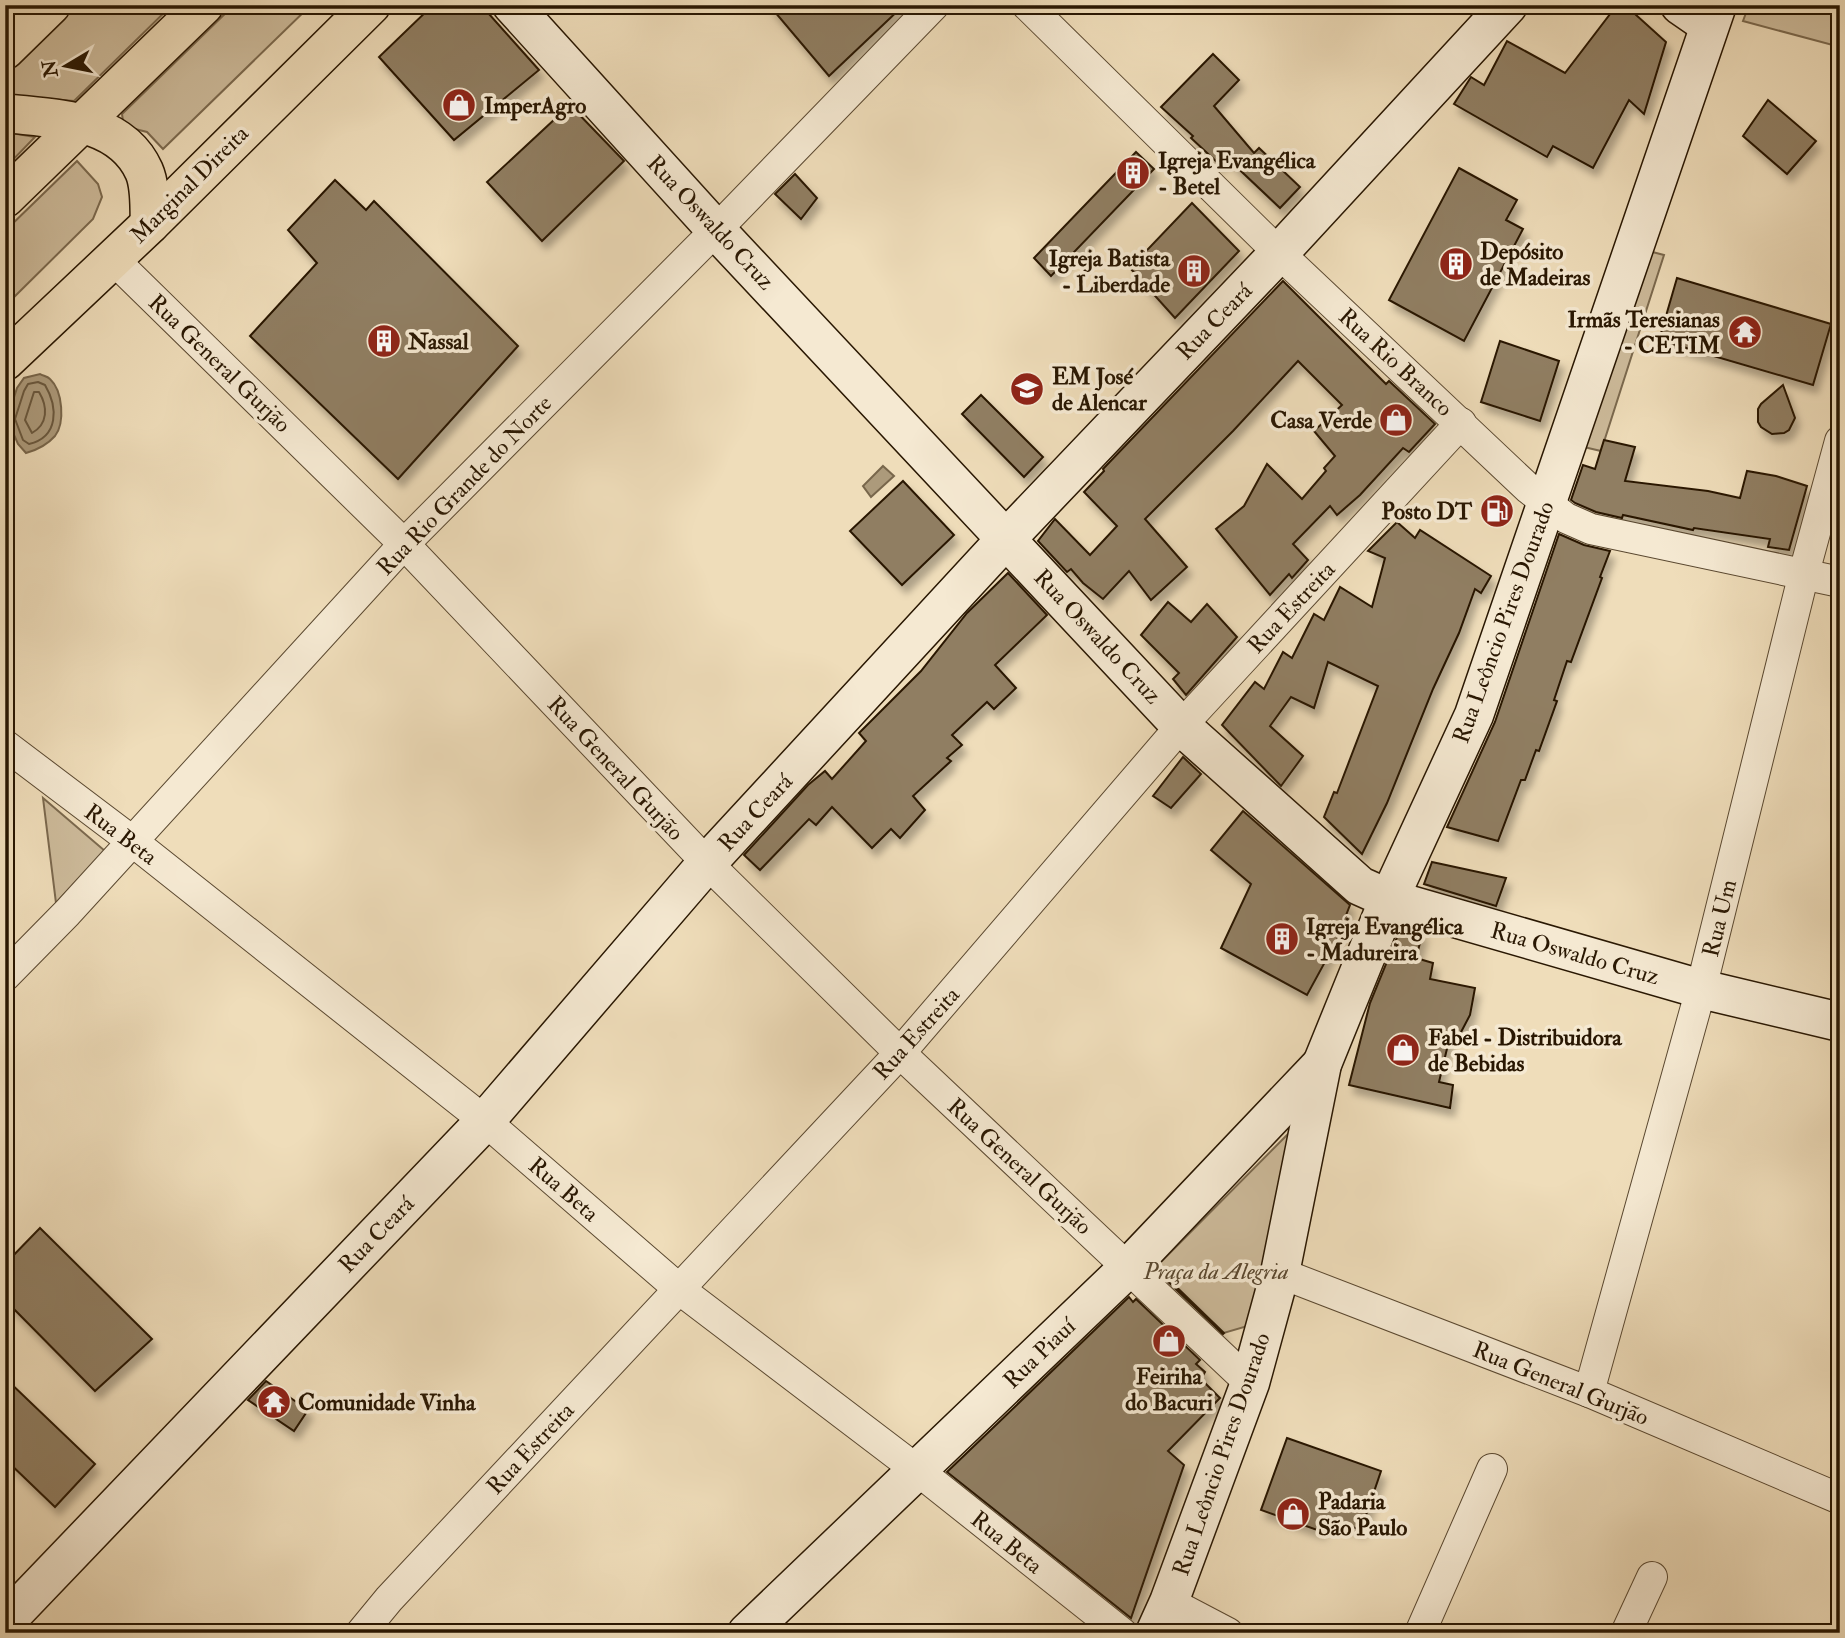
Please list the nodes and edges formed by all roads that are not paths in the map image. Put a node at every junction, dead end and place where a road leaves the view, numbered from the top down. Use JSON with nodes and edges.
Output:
{"nodes":[{"id":1,"x":51,"y":5,"type":"edge"},
{"id":2,"x":204,"y":5,"type":"edge"},
{"id":3,"x":371,"y":5,"type":"edge"},
{"id":4,"x":512,"y":5,"type":"edge"},
{"id":5,"x":934,"y":5,"type":"edge"},
{"id":6,"x":1027,"y":5,"type":"edge"},
{"id":7,"x":1508,"y":5,"type":"edge"},
{"id":8,"x":1702,"y":12,"type":"edge"},
{"id":9,"x":5,"y":50,"type":"edge"},
{"id":10,"x":5,"y":113,"type":"edge"},
{"id":11,"x":81,"y":124,"type":"junction"},
{"id":12,"x":5,"y":198,"type":"edge"},
{"id":13,"x":150,"y":224,"type":"junction"},
{"id":14,"x":716,"y":230,"type":"junction"},
{"id":15,"x":1279,"y":253,"type":"junction"},
{"id":16,"x":113,"y":259,"type":"junction"},
{"id":17,"x":5,"y":360,"type":"edge"},
{"id":18,"x":1461,"y":423,"type":"junction"},
{"id":19,"x":1840,"y":441,"type":"edge"},
{"id":20,"x":1545,"y":503,"type":"junction"},
{"id":21,"x":1007,"y":538,"type":"junction"},
{"id":22,"x":404,"y":544,"type":"junction"},
{"id":23,"x":1804,"y":573,"type":"junction"},
{"id":24,"x":1840,"y":582,"type":"edge"},
{"id":25,"x":1181,"y":726,"type":"junction"},
{"id":26,"x":5,"y":745,"type":"edge"},
{"id":27,"x":132,"y":841,"type":"junction"},
{"id":28,"x":707,"y":863,"type":"junction"},
{"id":29,"x":1389,"y":899,"type":"junction"},
{"id":30,"x":11,"y":969,"type":"edge"},
{"id":31,"x":1701,"y":989,"type":"junction"},
{"id":32,"x":1840,"y":1023,"type":"edge"},
{"id":33,"x":900,"y":1053,"type":"junction"},
{"id":34,"x":1322,"y":1064,"type":"junction"},
{"id":35,"x":485,"y":1121,"type":"junction"},
{"id":36,"x":1128,"y":1268,"type":"junction"},
{"id":37,"x":1279,"y":1273,"type":"junction"},
{"id":38,"x":679,"y":1289,"type":"junction"},
{"id":39,"x":1250,"y":1383,"type":"junction"},
{"id":40,"x":1589,"y":1392,"type":"junction"},
{"id":41,"x":1492,"y":1469,"type":"dead end"},
{"id":42,"x":917,"y":1470,"type":"junction"},
{"id":43,"x":1840,"y":1499,"type":"edge"},
{"id":44,"x":1651,"y":1577,"type":"dead end"},
{"id":45,"x":1162,"y":1618,"type":"edge"},
{"id":46,"x":5,"y":1622,"type":"edge"},
{"id":47,"x":361,"y":1633,"type":"edge"},
{"id":48,"x":747,"y":1633,"type":"edge"},
{"id":49,"x":1122,"y":1633,"type":"edge"},
{"id":50,"x":1228,"y":1633,"type":"edge"},
{"id":51,"x":1420,"y":1633,"type":"edge"},
{"id":52,"x":1626,"y":1633,"type":"edge"}],
"edges":[{"from":1,"to":9,"type":"main road"},
{"from":2,"to":11,"type":"main road"},
{"from":3,"to":13,"type":"main road","name":"Marginal Direita"},
{"from":4,"to":14,"type":"street","name":"Rua Oswaldo Cruz"},
{"from":5,"to":14,"type":"street","name":"Rua Rio Grande do Norte"},
{"from":6,"to":15,"type":"street","name":"Rua Rio Branco"},
{"from":7,"to":15,"type":"street","name":"Rua Ceará"},
{"from":8,"to":20,"type":"street","name":"Rua Leôncio Pires Dourado"},
{"from":10,"to":11,"type":"main road"},
{"from":11,"to":12,"type":"main road"},
{"from":11,"to":13,"type":"main road"},
{"from":13,"to":16,"type":"main road","name":"Marginal Direita"},
{"from":14,"to":21,"type":"street","name":"Rua Oswaldo Cruz"},
{"from":14,"to":22,"type":"street","name":"Rua Rio Grande do Norte"},
{"from":15,"to":18,"type":"street","name":"Rua Rio Branco"},
{"from":15,"to":21,"type":"street","name":"Rua Ceará"},
{"from":16,"to":17,"type":"main road","name":"Marginal Direita"},
{"from":16,"to":22,"type":"street","name":"Rua General Gurjão"},
{"from":18,"to":20,"type":"street","name":"Rua Rio Branco"},
{"from":18,"to":25,"type":"street","name":"Rua Estreita"},
{"from":19,"to":23,"type":"street","name":"Rua Um"},
{"from":20,"to":23,"type":"street","name":"Rua Rio Branco"},
{"from":20,"to":29,"type":"street","name":"Rua Leôncio Pires Dourado"},
{"from":21,"to":25,"type":"street","name":"Rua Oswaldo Cruz"},
{"from":21,"to":28,"type":"street","name":"Rua Ceará"},
{"from":22,"to":27,"type":"street","name":"Rua Rio Grande do Norte"},
{"from":22,"to":28,"type":"street","name":"Rua General Gurjão"},
{"from":23,"to":24,"type":"street","name":"Rua Rio Branco"},
{"from":23,"to":31,"type":"street","name":"Rua Um"},
{"from":25,"to":29,"type":"street","name":"Rua Oswaldo Cruz"},
{"from":25,"to":33,"type":"street","name":"Rua Estreita"},
{"from":26,"to":27,"type":"street","name":"Rua Beta"},
{"from":27,"to":30,"type":"street","name":"Rua Rio Grande do Norte"},
{"from":27,"to":35,"type":"street","name":"Rua Beta"},
{"from":28,"to":33,"type":"street","name":"Rua General Gurjão"},
{"from":28,"to":35,"type":"street","name":"Rua Ceará"},
{"from":29,"to":31,"type":"street","name":"Rua Oswaldo Cruz"},
{"from":29,"to":34,"type":"street","name":"Rua Leôncio Pires Dourado"},
{"from":31,"to":32,"type":"street","name":"Rua Oswaldo Cruz"},
{"from":31,"to":40,"type":"street","name":"Rua Um"},
{"from":33,"to":36,"type":"street","name":"Rua General Gurjão"},
{"from":33,"to":38,"type":"street","name":"Rua Estreita"},
{"from":34,"to":36,"type":"street","name":"Rua Piauí"},
{"from":34,"to":37,"type":"street","name":"Rua Leôncio Pires Dourado"},
{"from":35,"to":38,"type":"street","name":"Rua Beta"},
{"from":35,"to":46,"type":"street","name":"Rua Ceará"},
{"from":36,"to":39,"type":"street","name":"Rua General Gurjão"},
{"from":36,"to":42,"type":"street","name":"Rua Piauí"},
{"from":37,"to":39,"type":"street","name":"Rua Leôncio Pires Dourado"},
{"from":37,"to":40,"type":"street","name":"Rua General Gurjão"},
{"from":38,"to":42,"type":"street","name":"Rua Beta"},
{"from":38,"to":47,"type":"street","name":"Rua Estreita"},
{"from":39,"to":45,"type":"street","name":"Rua Leôncio Pires Dourado"},
{"from":40,"to":43,"type":"street","name":"Rua General Gurjão"},
{"from":41,"to":51,"type":"street"},
{"from":42,"to":48,"type":"street","name":"Rua Piauí"},
{"from":42,"to":49,"type":"street","name":"Rua Beta"},
{"from":44,"to":52,"type":"street"},
{"from":45,"to":50,"type":"street"}]}
